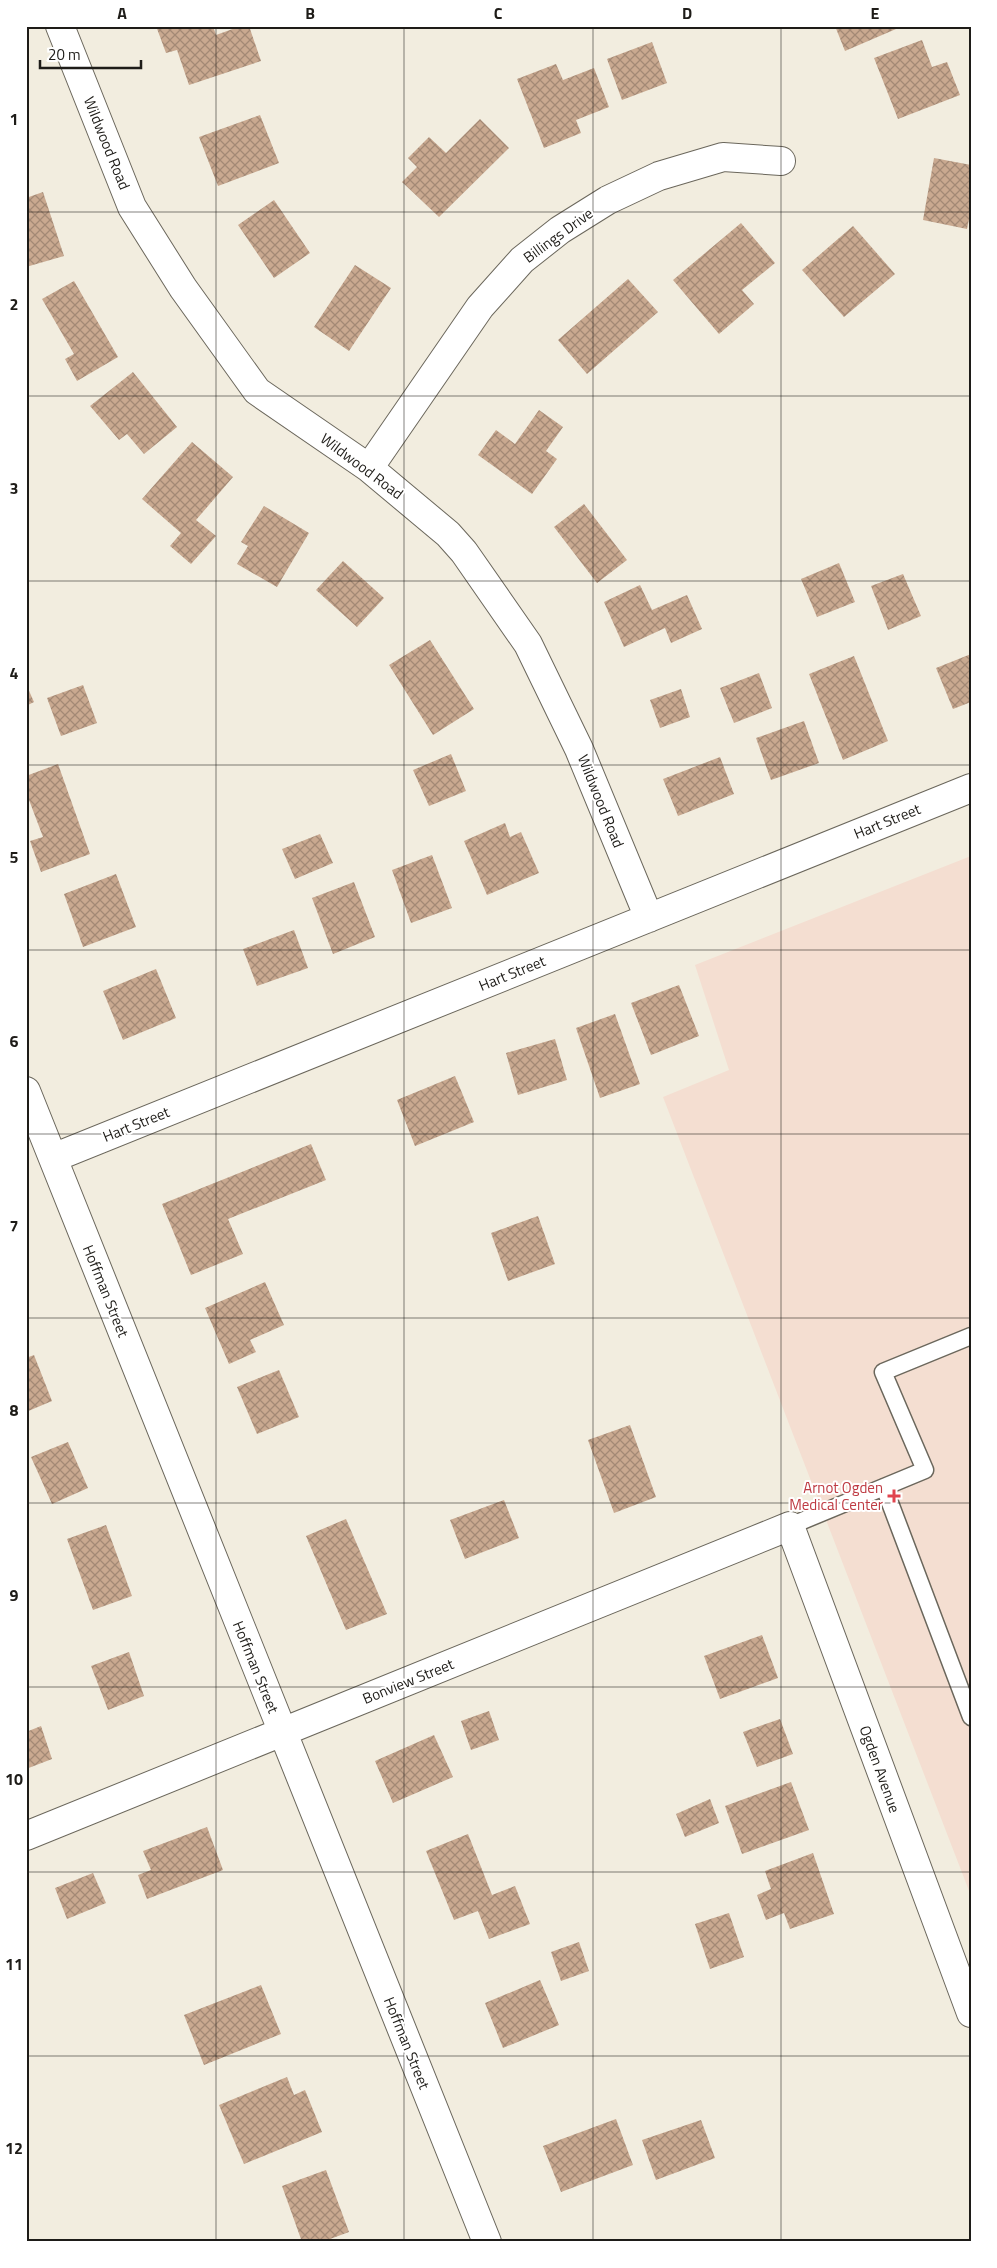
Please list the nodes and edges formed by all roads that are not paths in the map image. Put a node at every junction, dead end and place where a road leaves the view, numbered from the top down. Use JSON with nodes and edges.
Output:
{"nodes":[{"id":1,"x":60,"y":26,"type":"edge"},
{"id":2,"x":781,"y":161,"type":"dead end"},
{"id":3,"x":369,"y":468,"type":"junction"},
{"id":4,"x":971,"y":788,"type":"edge"},
{"id":5,"x":649,"y":918,"type":"junction"},
{"id":6,"x":26,"y":1091,"type":"edge"},
{"id":7,"x":53,"y":1158,"type":"junction"},
{"id":8,"x":971,"y":1336,"type":"edge"},
{"id":9,"x":884,"y":1487,"type":"junction"},
{"id":10,"x":790,"y":1526,"type":"junction"},
{"id":11,"x":971,"y":1717,"type":"edge"},
{"id":12,"x":282,"y":1732,"type":"junction"},
{"id":13,"x":26,"y":1836,"type":"edge"},
{"id":14,"x":970,"y":2009,"type":"edge"},
{"id":15,"x":487,"y":2242,"type":"edge"}],
"edges":[{"from":1,"to":3,"type":"street","name":"Wildwood Road"},
{"from":2,"to":3,"type":"street","name":"Billings Drive"},
{"from":3,"to":5,"type":"street","name":"Wildwood Road"},
{"from":4,"to":5,"type":"street","name":"Hart Street"},
{"from":5,"to":7,"type":"street","name":"Hart Street"},
{"from":6,"to":7,"type":"street","name":"Hoffman Street"},
{"from":7,"to":12,"type":"street","name":"Hoffman Street"},
{"from":8,"to":9,"type":"lane"},
{"from":9,"to":10,"type":"lane"},
{"from":9,"to":11,"type":"lane"},
{"from":10,"to":12,"type":"street","name":"Bonview Street"},
{"from":10,"to":14,"type":"street","name":"Ogden Avenue"},
{"from":12,"to":13,"type":"street","name":"Bonview Street"},
{"from":12,"to":15,"type":"street","name":"Hoffman Street"}]}
